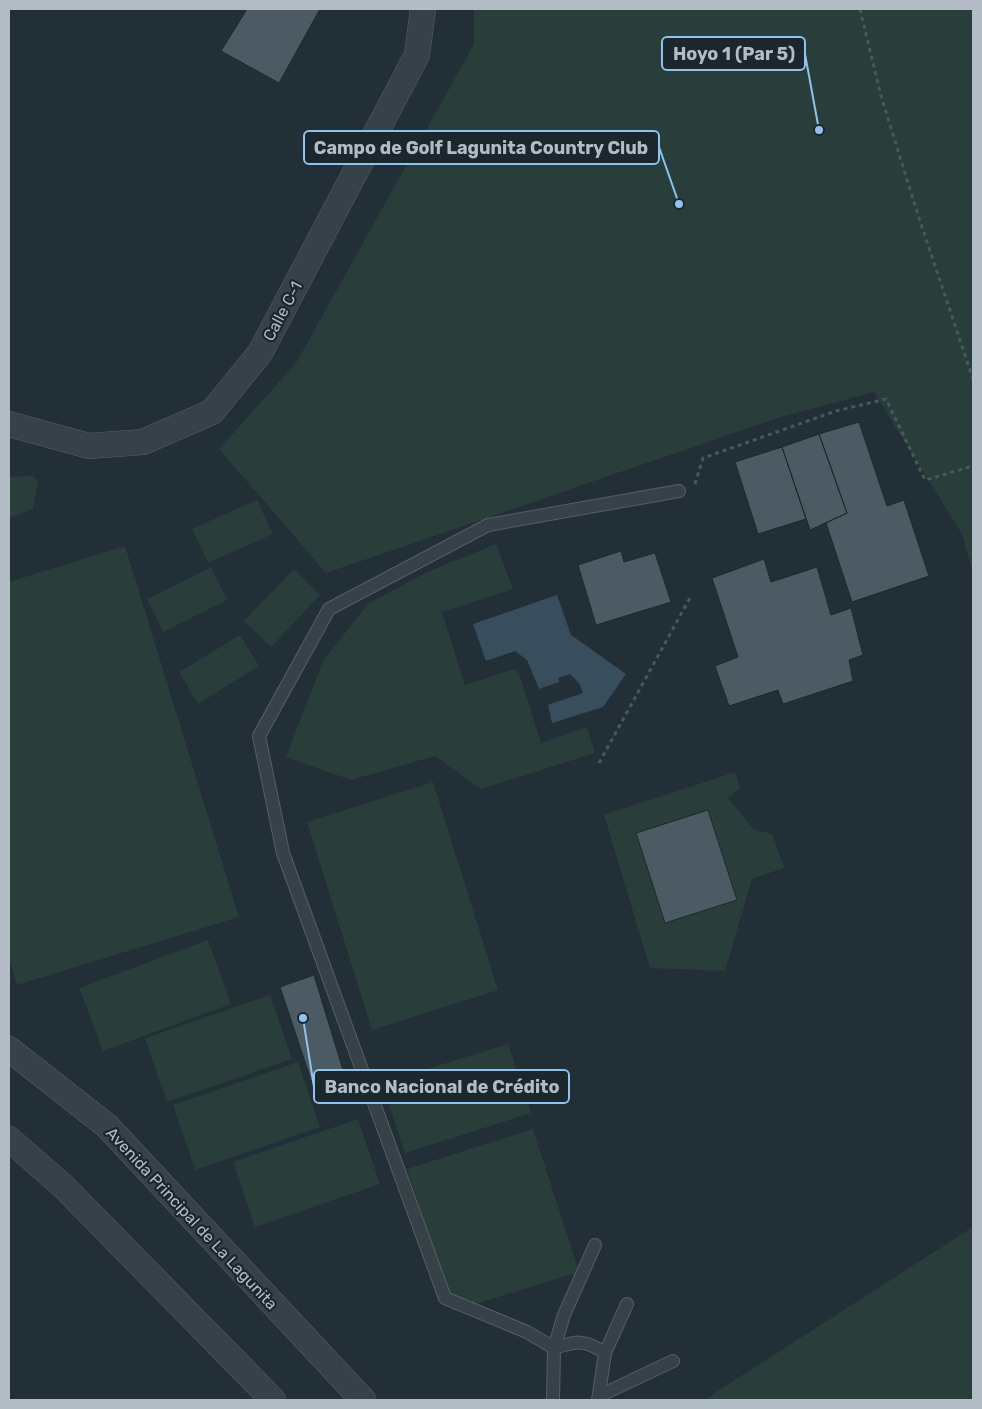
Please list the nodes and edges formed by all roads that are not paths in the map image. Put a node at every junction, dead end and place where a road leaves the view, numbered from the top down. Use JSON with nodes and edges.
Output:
{"nodes":[{"id":1,"x":424,"y":9,"type":"edge"},
{"id":2,"x":9,"y":424,"type":"edge"},
{"id":3,"x":679,"y":491,"type":"road end"},
{"id":4,"x":9,"y":1050,"type":"edge"},
{"id":5,"x":9,"y":1139,"type":"edge"},
{"id":6,"x":595,"y":1245,"type":"dead end"},
{"id":7,"x":627,"y":1304,"type":"dead end"},
{"id":8,"x":554,"y":1348,"type":"junction"},
{"id":9,"x":605,"y":1353,"type":"junction"},
{"id":10,"x":673,"y":1361,"type":"dead end"},
{"id":11,"x":598,"y":1398,"type":"edge"},
{"id":12,"x":274,"y":1400,"type":"edge"},
{"id":13,"x":363,"y":1400,"type":"edge"},
{"id":14,"x":553,"y":1400,"type":"edge"}],
"edges":[{"from":1,"to":2,"type":"street","name":"Calle C-1"},
{"from":3,"to":8,"type":"lane"},
{"from":4,"to":13,"type":"street","name":"Avenida Principal de La Lagunita"},
{"from":5,"to":12,"type":"street"},
{"from":6,"to":8,"type":"lane"},
{"from":7,"to":9,"type":"lane"},
{"from":8,"to":9,"type":"lane"},
{"from":8,"to":14,"type":"lane"},
{"from":9,"to":11,"type":"lane"},
{"from":10,"to":11,"type":"lane"}]}
